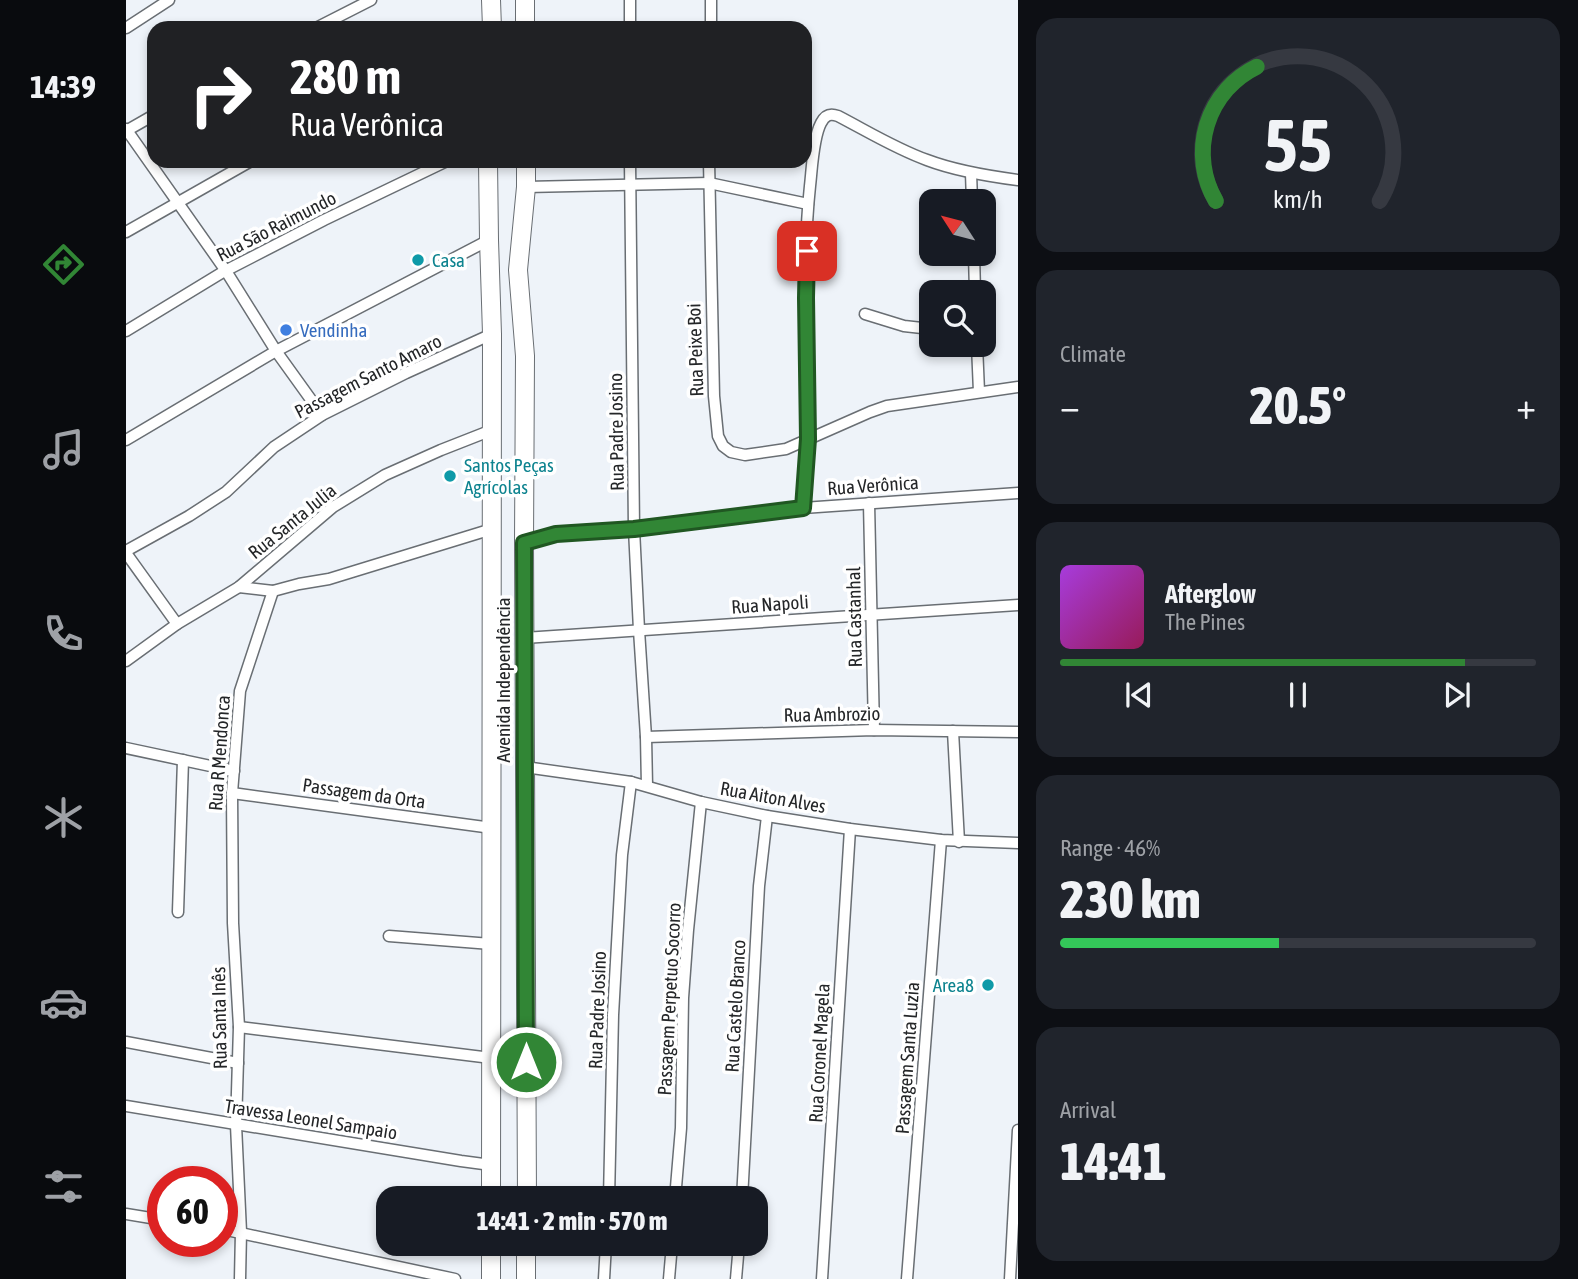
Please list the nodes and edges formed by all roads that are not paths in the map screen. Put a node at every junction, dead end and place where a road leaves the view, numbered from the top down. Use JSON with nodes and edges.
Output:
{"nodes":[{"id":1,"x":169,"y":0,"type":"edge"},
{"id":2,"x":371,"y":0,"type":"edge"},
{"id":3,"x":491,"y":0,"type":"edge"},
{"id":4,"x":525,"y":0,"type":"edge"},
{"id":5,"x":631,"y":0,"type":"edge"},
{"id":6,"x":710,"y":0,"type":"edge"},
{"id":7,"x":330,"y":21,"type":"edge"},
{"id":8,"x":492,"y":21,"type":"edge"},
{"id":9,"x":525,"y":21,"type":"edge"},
{"id":10,"x":630,"y":21,"type":"edge"},
{"id":11,"x":711,"y":21,"type":"edge"},
{"id":12,"x":126,"y":27,"type":"edge"},
{"id":13,"x":147,"y":120,"type":"edge"},
{"id":14,"x":126,"y":130,"type":"edge"},
{"id":15,"x":147,"y":160,"type":"edge"},
{"id":16,"x":153,"y":168,"type":"edge"},
{"id":17,"x":238,"y":168,"type":"edge"},
{"id":18,"x":432,"y":168,"type":"edge"},
{"id":19,"x":488,"y":168,"type":"edge"},
{"id":20,"x":526,"y":168,"type":"edge"},
{"id":21,"x":630,"y":168,"type":"edge"},
{"id":22,"x":709,"y":168,"type":"edge"},
{"id":23,"x":971,"y":173,"type":"junction"},
{"id":24,"x":1018,"y":180,"type":"edge"},
{"id":25,"x":709,"y":183,"type":"junction"},
{"id":26,"x":630,"y":184,"type":"junction"},
{"id":27,"x":526,"y":187,"type":"junction"},
{"id":28,"x":972,"y":189,"type":"edge"},
{"id":29,"x":177,"y":202,"type":"junction"},
{"id":30,"x":808,"y":204,"type":"junction"},
{"id":31,"x":126,"y":232,"type":"edge"},
{"id":32,"x":489,"y":240,"type":"junction"},
{"id":33,"x":226,"y":271,"type":"junction"},
{"id":34,"x":865,"y":314,"type":"dead end"},
{"id":35,"x":919,"y":328,"type":"edge"},
{"id":36,"x":126,"y":331,"type":"edge"},
{"id":37,"x":492,"y":334,"type":"junction"},
{"id":38,"x":276,"y":351,"type":"junction"},
{"id":39,"x":978,"y":357,"type":"edge"},
{"id":40,"x":1018,"y":387,"type":"edge"},
{"id":41,"x":979,"y":392,"type":"junction"},
{"id":42,"x":321,"y":415,"type":"junction"},
{"id":43,"x":492,"y":430,"type":"junction"},
{"id":44,"x":808,"y":439,"type":"junction"},
{"id":45,"x":126,"y":440,"type":"edge"},
{"id":46,"x":1018,"y":493,"type":"edge"},
{"id":47,"x":869,"y":503,"type":"junction"},
{"id":48,"x":803,"y":508,"type":"junction"},
{"id":49,"x":492,"y":529,"type":"junction"},
{"id":50,"x":634,"y":529,"type":"junction"},
{"id":51,"x":524,"y":543,"type":"junction"},
{"id":52,"x":126,"y":552,"type":"edge"},
{"id":53,"x":239,"y":587,"type":"junction"},
{"id":54,"x":273,"y":591,"type":"junction"},
{"id":55,"x":1018,"y":605,"type":"edge"},
{"id":56,"x":872,"y":615,"type":"junction"},
{"id":57,"x":177,"y":624,"type":"junction"},
{"id":58,"x":639,"y":630,"type":"junction"},
{"id":59,"x":524,"y":638,"type":"junction"},
{"id":60,"x":126,"y":661,"type":"edge"},
{"id":61,"x":874,"y":730,"type":"junction"},
{"id":62,"x":953,"y":730,"type":"junction"},
{"id":63,"x":1018,"y":732,"type":"edge"},
{"id":64,"x":646,"y":737,"type":"junction"},
{"id":65,"x":126,"y":748,"type":"edge"},
{"id":66,"x":183,"y":761,"type":"junction"},
{"id":67,"x":525,"y":767,"type":"junction"},
{"id":68,"x":234,"y":771,"type":"junction"},
{"id":69,"x":631,"y":782,"type":"junction"},
{"id":70,"x":647,"y":786,"type":"junction"},
{"id":71,"x":232,"y":793,"type":"junction"},
{"id":72,"x":701,"y":802,"type":"junction"},
{"id":73,"x":767,"y":816,"type":"junction"},
{"id":74,"x":492,"y":828,"type":"junction"},
{"id":75,"x":850,"y":829,"type":"junction"},
{"id":76,"x":941,"y":841,"type":"junction"},
{"id":77,"x":959,"y":842,"type":"junction"},
{"id":78,"x":1018,"y":843,"type":"edge"},
{"id":79,"x":178,"y":912,"type":"dead end"},
{"id":80,"x":233,"y":923,"type":"joint"},
{"id":81,"x":389,"y":936,"type":"dead end"},
{"id":82,"x":491,"y":944,"type":"junction"},
{"id":83,"x":239,"y":1027,"type":"junction"},
{"id":84,"x":126,"y":1042,"type":"edge"},
{"id":85,"x":491,"y":1058,"type":"junction"},
{"id":86,"x":238,"y":1063,"type":"junction"},
{"id":87,"x":126,"y":1106,"type":"edge"},
{"id":88,"x":236,"y":1125,"type":"junction"},
{"id":89,"x":1018,"y":1130,"type":"edge"},
{"id":90,"x":491,"y":1165,"type":"junction"},
{"id":91,"x":491,"y":1186,"type":"edge"},
{"id":92,"x":527,"y":1186,"type":"edge"},
{"id":93,"x":609,"y":1186,"type":"edge"},
{"id":94,"x":676,"y":1186,"type":"edge"},
{"id":95,"x":743,"y":1186,"type":"edge"},
{"id":96,"x":126,"y":1214,"type":"edge"},
{"id":97,"x":147,"y":1217,"type":"edge"},
{"id":98,"x":238,"y":1232,"type":"edge"},
{"id":99,"x":241,"y":1232,"type":"junction"},
{"id":100,"x":491,"y":1256,"type":"edge"},
{"id":101,"x":526,"y":1256,"type":"edge"},
{"id":102,"x":605,"y":1256,"type":"edge"},
{"id":103,"x":671,"y":1256,"type":"edge"},
{"id":104,"x":738,"y":1256,"type":"edge"},
{"id":105,"x":240,"y":1279,"type":"edge"},
{"id":106,"x":455,"y":1279,"type":"edge"},
{"id":107,"x":491,"y":1279,"type":"edge"},
{"id":108,"x":526,"y":1279,"type":"edge"},
{"id":109,"x":604,"y":1279,"type":"edge"},
{"id":110,"x":669,"y":1279,"type":"edge"},
{"id":111,"x":736,"y":1279,"type":"edge"},
{"id":112,"x":822,"y":1279,"type":"edge"},
{"id":113,"x":907,"y":1279,"type":"edge"},
{"id":114,"x":1010,"y":1279,"type":"edge"}],
"edges":[{"from":1,"to":12,"type":"street"},
{"from":2,"to":7,"type":"street"},
{"from":3,"to":8,"type":"main road"},
{"from":4,"to":9,"type":"main road"},
{"from":5,"to":10,"type":"street"},
{"from":6,"to":11,"type":"street"},
{"from":13,"to":14,"type":"street"},
{"from":14,"to":15,"type":"street"},
{"from":16,"to":29,"type":"street"},
{"from":17,"to":29,"type":"street"},
{"from":18,"to":33,"type":"street","name":"Rua São Raimundo"},
{"from":19,"to":32,"type":"main road","name":"Avenida Independência"},
{"from":20,"to":27,"type":"main road","name":"Avenida Independência"},
{"from":21,"to":26,"type":"street","name":"Rua Padre Josino"},
{"from":22,"to":25,"type":"street","name":"Rua Peixe Boi"},
{"from":23,"to":24,"type":"street"},
{"from":23,"to":28,"type":"street"},
{"from":23,"to":30,"type":"street"},
{"from":25,"to":26,"type":"street"},
{"from":25,"to":30,"type":"street"},
{"from":25,"to":44,"type":"street","name":"Rua Peixe Boi"},
{"from":26,"to":27,"type":"street"},
{"from":26,"to":50,"type":"street","name":"Rua Padre Josino"},
{"from":27,"to":51,"type":"main road","name":"Avenida Independência"},
{"from":29,"to":31,"type":"street"},
{"from":29,"to":33,"type":"street"},
{"from":30,"to":44,"type":"street"},
{"from":32,"to":37,"type":"main road","name":"Avenida Independência"},
{"from":32,"to":38,"type":"street"},
{"from":33,"to":36,"type":"street","name":"Rua São Raimundo"},
{"from":33,"to":38,"type":"street"},
{"from":34,"to":35,"type":"street"},
{"from":37,"to":42,"type":"street","name":"Passagem Santo Amaro"},
{"from":37,"to":43,"type":"main road","name":"Avenida Independência"},
{"from":38,"to":42,"type":"street"},
{"from":38,"to":45,"type":"street"},
{"from":39,"to":41,"type":"street"},
{"from":40,"to":41,"type":"street","name":"Rua Peixe Boi"},
{"from":41,"to":44,"type":"street","name":"Rua Peixe Boi"},
{"from":42,"to":52,"type":"street","name":"Passagem Santo Amaro"},
{"from":43,"to":49,"type":"main road","name":"Avenida Independência"},
{"from":43,"to":53,"type":"street","name":"Rua Santa Julia"},
{"from":44,"to":48,"type":"street"},
{"from":46,"to":47,"type":"street","name":"Rua Verônica"},
{"from":47,"to":48,"type":"street","name":"Rua Verônica"},
{"from":47,"to":56,"type":"street","name":"Rua Castanhal"},
{"from":48,"to":50,"type":"street","name":"Rua Verônica"},
{"from":49,"to":54,"type":"street"},
{"from":49,"to":74,"type":"main road","name":"Avenida Independência"},
{"from":50,"to":51,"type":"street","name":"Rua Verônica"},
{"from":50,"to":58,"type":"street","name":"Rua Padre Josino"},
{"from":51,"to":59,"type":"main road","name":"Avenida Independência"},
{"from":52,"to":57,"type":"street"},
{"from":53,"to":54,"type":"street"},
{"from":53,"to":57,"type":"street","name":"Rua Santa Julia"},
{"from":54,"to":68,"type":"street","name":"Rua R Mendonca"},
{"from":55,"to":56,"type":"street","name":"Rua Napoli"},
{"from":56,"to":58,"type":"street","name":"Rua Napoli"},
{"from":56,"to":61,"type":"street","name":"Rua Castanhal"},
{"from":57,"to":60,"type":"street","name":"Rua Santa Julia"},
{"from":58,"to":59,"type":"street","name":"Rua Napoli"},
{"from":58,"to":64,"type":"street","name":"Rua Padre Josino"},
{"from":59,"to":67,"type":"main road","name":"Avenida Independência"},
{"from":61,"to":62,"type":"street","name":"Rua Ambrozio"},
{"from":61,"to":64,"type":"street","name":"Rua Ambrozio"},
{"from":62,"to":63,"type":"street","name":"Rua Ambrozio"},
{"from":62,"to":77,"type":"street"},
{"from":64,"to":70,"type":"street","name":"Rua Padre Josino"},
{"from":65,"to":66,"type":"street"},
{"from":66,"to":68,"type":"street"},
{"from":66,"to":79,"type":"street"},
{"from":67,"to":69,"type":"street","name":"Rua Aiton Alves"},
{"from":67,"to":92,"type":"main road","name":"Avenida Independência"},
{"from":68,"to":71,"type":"street","name":"Rua R Mendonca"},
{"from":69,"to":70,"type":"street","name":"Rua Aiton Alves"},
{"from":69,"to":93,"type":"street","name":"Rua Padre Josino"},
{"from":70,"to":72,"type":"street","name":"Rua Aiton Alves"},
{"from":71,"to":74,"type":"street","name":"Passagem da Orta"},
{"from":71,"to":80,"type":"street","name":"Rua R Mendonca"},
{"from":72,"to":73,"type":"street","name":"Rua Aiton Alves"},
{"from":72,"to":94,"type":"street","name":"Passagem Perpetuo Socorro"},
{"from":73,"to":75,"type":"street","name":"Rua Aiton Alves"},
{"from":73,"to":95,"type":"street","name":"Rua Castelo Branco"},
{"from":74,"to":82,"type":"main road","name":"Avenida Independência"},
{"from":75,"to":76,"type":"street","name":"Rua Aiton Alves"},
{"from":75,"to":112,"type":"street","name":"Rua Coronel Magela"},
{"from":76,"to":77,"type":"street","name":"Rua Aiton Alves"},
{"from":76,"to":113,"type":"street","name":"Passagem Santa Luzia"},
{"from":77,"to":78,"type":"street","name":"Rua Aiton Alves"},
{"from":80,"to":83,"type":"street","name":"Rua Santa Inês"},
{"from":81,"to":82,"type":"street"},
{"from":82,"to":85,"type":"main road","name":"Avenida Independência"},
{"from":83,"to":85,"type":"street"},
{"from":83,"to":86,"type":"street","name":"Rua Santa Inês"},
{"from":84,"to":86,"type":"street"},
{"from":85,"to":90,"type":"main road","name":"Avenida Independência"},
{"from":86,"to":88,"type":"street","name":"Rua Santa Inês"},
{"from":87,"to":88,"type":"street","name":"Travessa Leonel Sampaio"},
{"from":88,"to":90,"type":"street","name":"Travessa Leonel Sampaio"},
{"from":88,"to":99,"type":"street","name":"Rua Santa Inês"},
{"from":89,"to":114,"type":"street"},
{"from":90,"to":91,"type":"main road","name":"Avenida Independência"},
{"from":96,"to":97,"type":"street"},
{"from":98,"to":99,"type":"street"},
{"from":99,"to":105,"type":"street","name":"Rua Santa Inês"},
{"from":99,"to":106,"type":"street"},
{"from":100,"to":107,"type":"main road"},
{"from":101,"to":108,"type":"main road"},
{"from":102,"to":109,"type":"street"},
{"from":103,"to":110,"type":"street"},
{"from":104,"to":111,"type":"street"}]}
